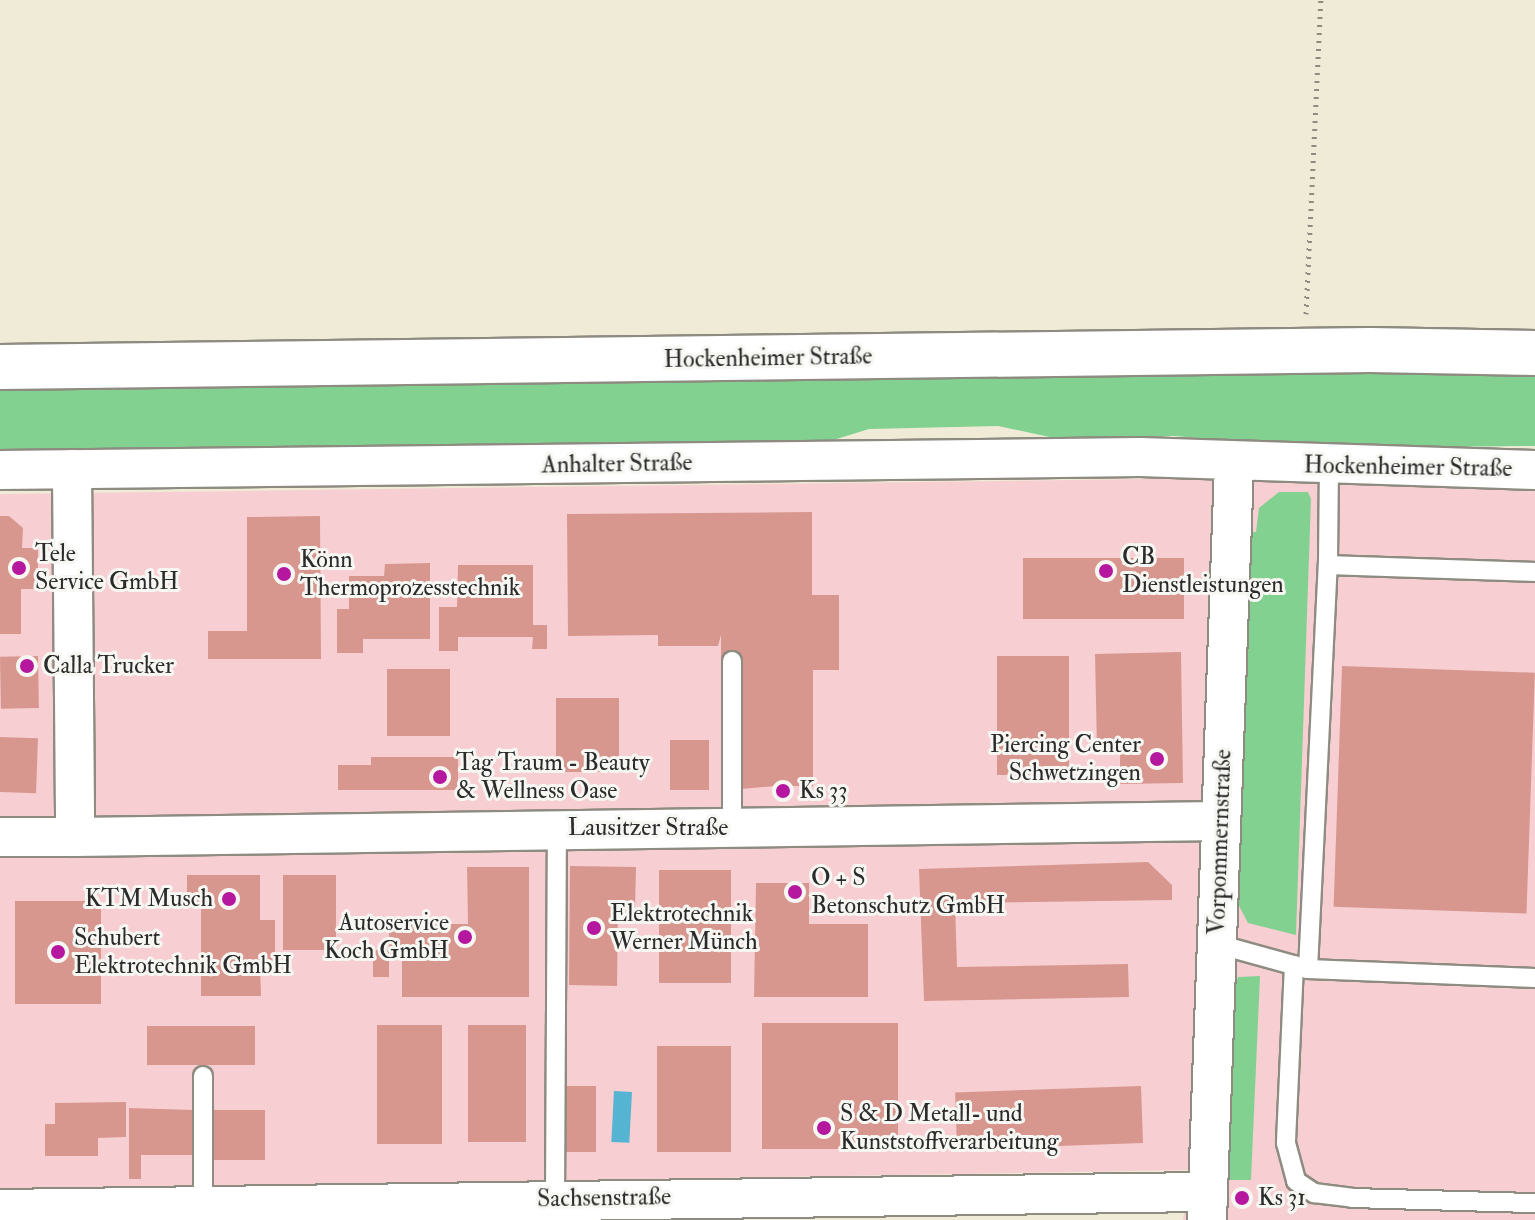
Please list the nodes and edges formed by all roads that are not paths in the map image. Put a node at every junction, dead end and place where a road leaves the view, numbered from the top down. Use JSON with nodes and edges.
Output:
{"nodes":[{"id":1,"x":1535,"y":353,"type":"edge"},
{"id":2,"x":0,"y":367,"type":"edge"},
{"id":3,"x":1234,"y":464,"type":"junction"},
{"id":4,"x":1329,"y":464,"type":"junction"},
{"id":5,"x":72,"y":469,"type":"junction"},
{"id":6,"x":0,"y":470,"type":"edge"},
{"id":7,"x":1535,"y":470,"type":"edge"},
{"id":8,"x":1328,"y":565,"type":"junction"},
{"id":9,"x":1535,"y":572,"type":"edge"},
{"id":10,"x":732,"y":661,"type":"dead end"},
{"id":11,"x":1221,"y":821,"type":"junction"},
{"id":12,"x":732,"y":827,"type":"junction"},
{"id":13,"x":557,"y":828,"type":"junction"},
{"id":14,"x":0,"y":837,"type":"edge"},
{"id":15,"x":75,"y":837,"type":"junction"},
{"id":16,"x":1217,"y":944,"type":"junction"},
{"id":17,"x":1301,"y":967,"type":"junction"},
{"id":18,"x":1535,"y":978,"type":"edge"},
{"id":19,"x":203,"y":1076,"type":"dead end"},
{"id":20,"x":555,"y":1198,"type":"junction"},
{"id":21,"x":1535,"y":1203,"type":"edge"},
{"id":22,"x":203,"y":1205,"type":"junction"},
{"id":23,"x":1208,"y":1206,"type":"edge"},
{"id":24,"x":0,"y":1209,"type":"edge"}],
"edges":[{"from":1,"to":2,"type":"street","name":"Hockenheimer Straße"},
{"from":3,"to":4,"type":"street","name":"Hockenheimer Straße"},
{"from":3,"to":5,"type":"street","name":"Anhalter Straße"},
{"from":3,"to":11,"type":"street","name":"Vorpommernstraße"},
{"from":4,"to":7,"type":"street","name":"Hockenheimer Straße"},
{"from":4,"to":8,"type":"lane"},
{"from":5,"to":6,"type":"street","name":"Anhalter Straße"},
{"from":5,"to":15,"type":"street"},
{"from":8,"to":9,"type":"lane"},
{"from":8,"to":17,"type":"lane"},
{"from":10,"to":12,"type":"lane"},
{"from":11,"to":12,"type":"street","name":"Lausitzer Straße"},
{"from":11,"to":16,"type":"street","name":"Vorpommernstraße"},
{"from":12,"to":13,"type":"street","name":"Lausitzer Straße"},
{"from":13,"to":15,"type":"street","name":"Lausitzer Straße"},
{"from":13,"to":20,"type":"lane"},
{"from":14,"to":15,"type":"street","name":"Lausitzer Straße"},
{"from":16,"to":17,"type":"lane"},
{"from":16,"to":23,"type":"street","name":"Vorpommernstraße"},
{"from":17,"to":18,"type":"lane"},
{"from":17,"to":21,"type":"lane"},
{"from":19,"to":22,"type":"lane"},
{"from":20,"to":22,"type":"street","name":"Sachsenstraße"},
{"from":20,"to":23,"type":"street","name":"Sachsenstraße"},
{"from":22,"to":24,"type":"street","name":"Sachsenstraße"}]}
